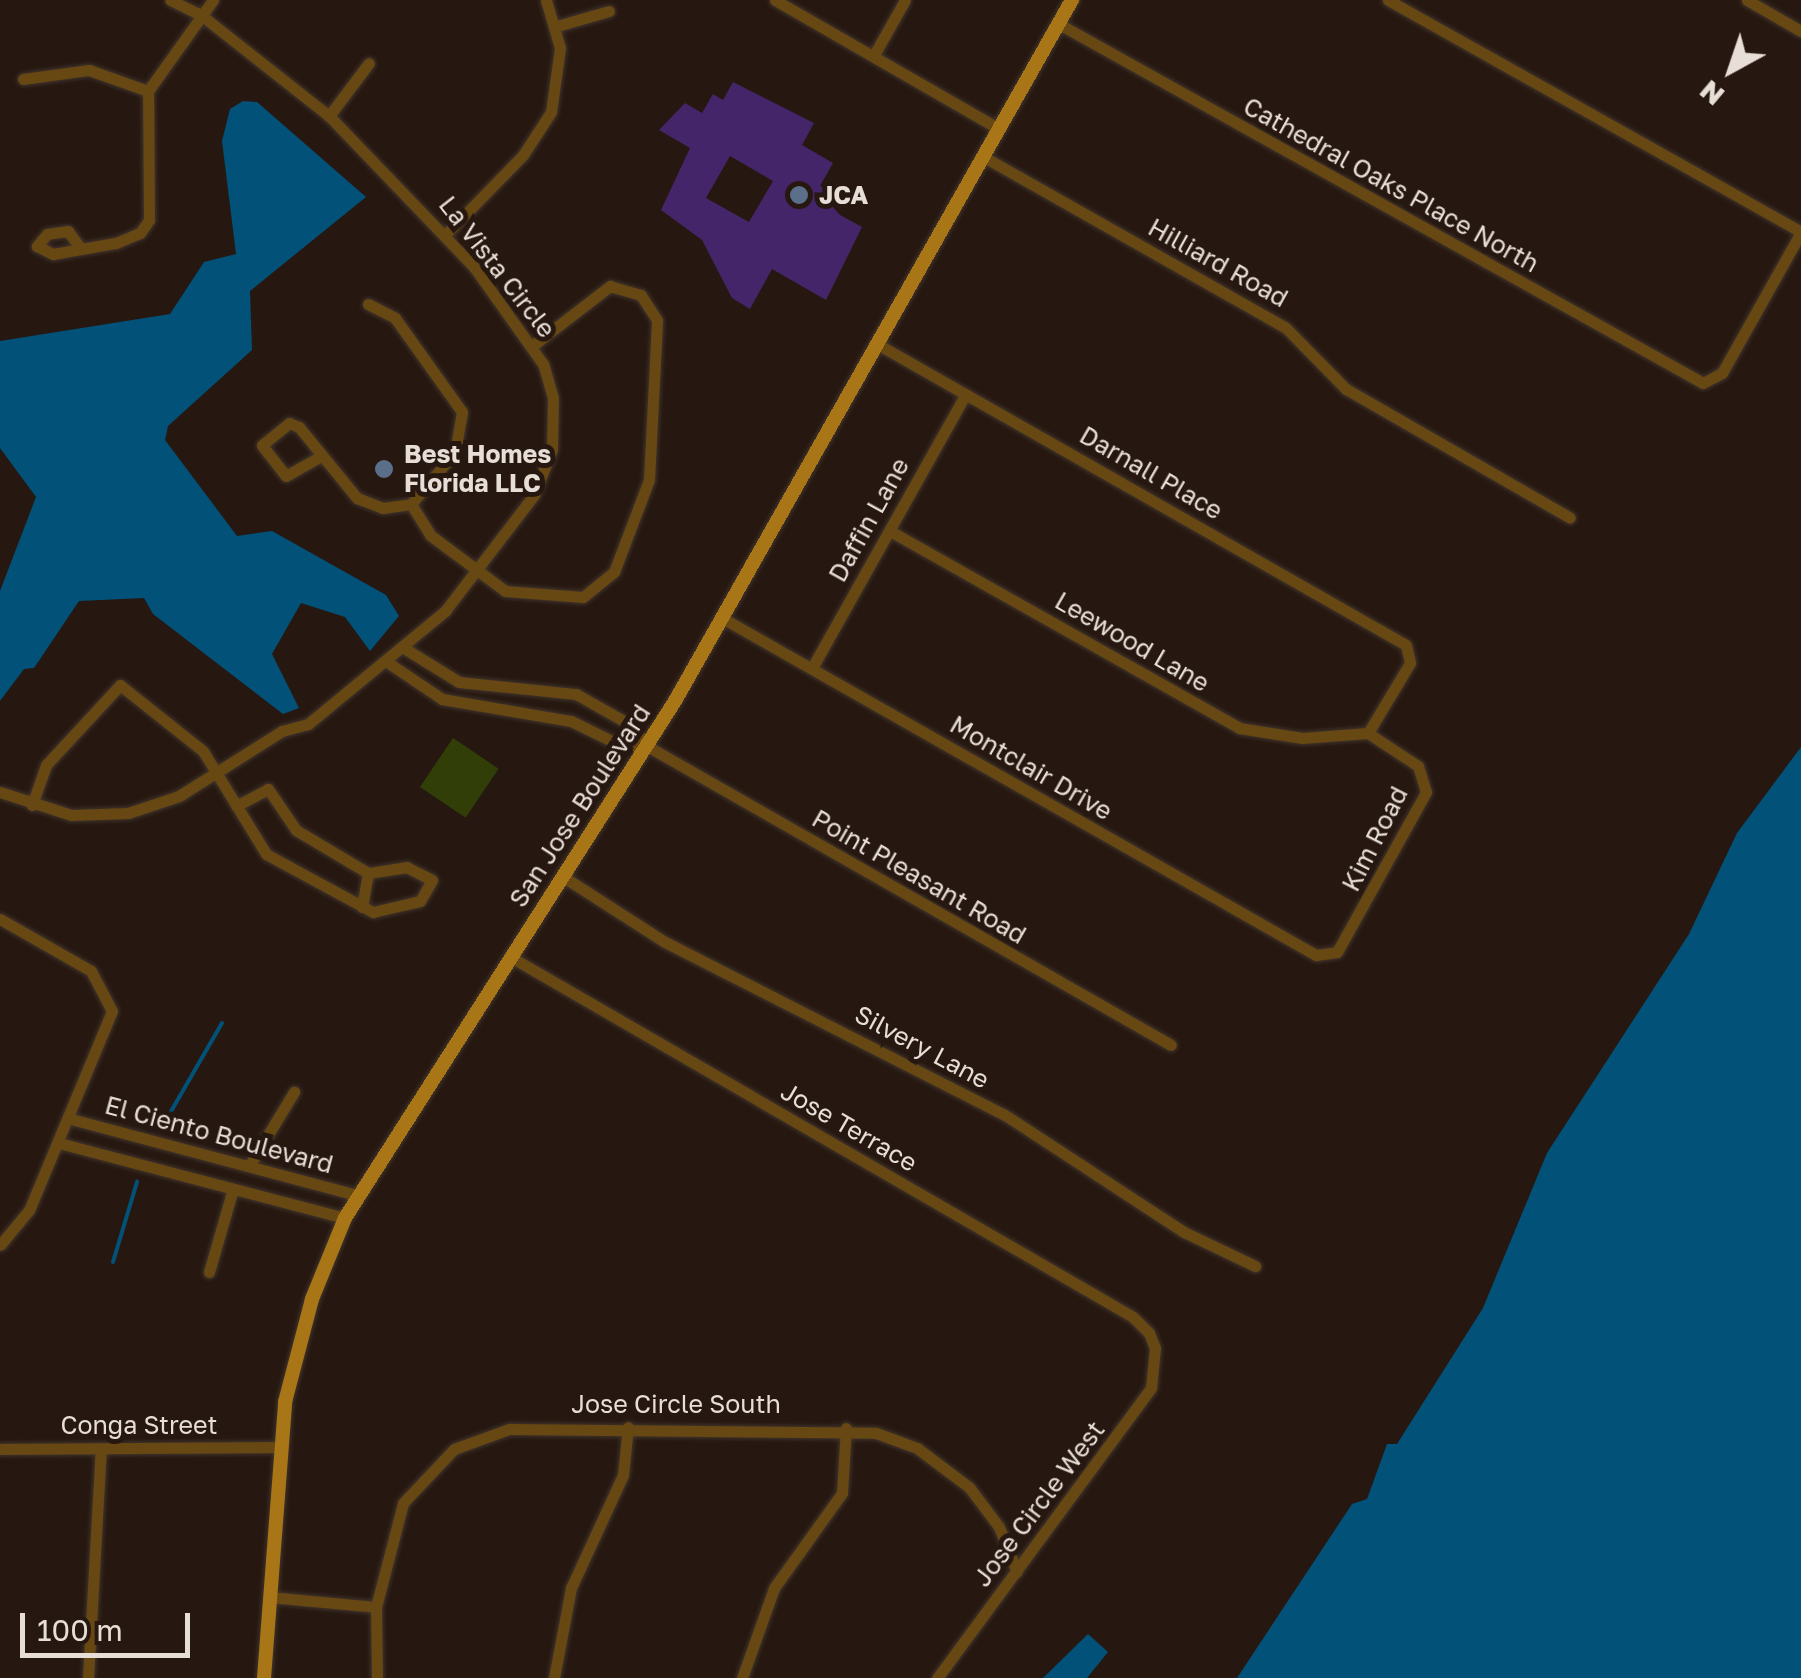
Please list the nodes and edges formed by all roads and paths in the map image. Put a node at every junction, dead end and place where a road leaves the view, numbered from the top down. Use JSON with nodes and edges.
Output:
{"nodes":[{"id":1,"x":170,"y":0,"type":"edge"},
{"id":2,"x":213,"y":0,"type":"edge"},
{"id":3,"x":546,"y":0,"type":"edge"},
{"id":4,"x":775,"y":0,"type":"edge"},
{"id":5,"x":905,"y":0,"type":"edge"},
{"id":6,"x":1072,"y":0,"type":"edge"},
{"id":7,"x":1388,"y":0,"type":"edge"},
{"id":8,"x":1747,"y":0,"type":"edge"},
{"id":9,"x":610,"y":12,"type":"dead end"},
{"id":10,"x":201,"y":15,"type":"junction"},
{"id":11,"x":1059,"y":24,"type":"junction"},
{"id":12,"x":557,"y":26,"type":"junction"},
{"id":13,"x":1801,"y":30,"type":"edge"},
{"id":14,"x":874,"y":55,"type":"junction"},
{"id":15,"x":369,"y":63,"type":"dead end"},
{"id":16,"x":22,"y":79,"type":"dead end"},
{"id":17,"x":148,"y":90,"type":"junction"},
{"id":18,"x":328,"y":116,"type":"junction"},
{"id":19,"x":1000,"y":130,"type":"junction"},
{"id":20,"x":984,"y":157,"type":"junction"},
{"id":21,"x":1801,"y":232,"type":"edge"},
{"id":22,"x":446,"y":234,"type":"junction"},
{"id":23,"x":81,"y":249,"type":"dead end"},
{"id":24,"x":368,"y":304,"type":"dead end"},
{"id":25,"x":879,"y":345,"type":"junction"},
{"id":26,"x":532,"y":346,"type":"junction"},
{"id":27,"x":966,"y":394,"type":"junction"},
{"id":28,"x":321,"y":456,"type":"junction"},
{"id":29,"x":411,"y":504,"type":"junction"},
{"id":30,"x":1570,"y":518,"type":"dead end"},
{"id":31,"x":890,"y":531,"type":"junction"},
{"id":32,"x":476,"y":571,"type":"junction"},
{"id":33,"x":724,"y":618,"type":"junction"},
{"id":34,"x":407,"y":650,"type":"junction"},
{"id":35,"x":390,"y":664,"type":"junction"},
{"id":36,"x":812,"y":668,"type":"junction"},
{"id":37,"x":468,"y":684,"type":"junction"},
{"id":38,"x":524,"y":687,"type":"junction"},
{"id":39,"x":465,"y":702,"type":"junction"},
{"id":40,"x":521,"y":713,"type":"junction"},
{"id":41,"x":1368,"y":733,"type":"junction"},
{"id":42,"x":647,"y":746,"type":"junction"},
{"id":43,"x":219,"y":774,"type":"junction"},
{"id":44,"x":0,"y":792,"type":"edge"},
{"id":45,"x":32,"y":805,"type":"junction"},
{"id":46,"x":236,"y":806,"type":"junction"},
{"id":47,"x":368,"y":873,"type":"junction"},
{"id":48,"x":562,"y":876,"type":"junction"},
{"id":49,"x":362,"y":907,"type":"junction"},
{"id":50,"x":0,"y":919,"type":"edge"},
{"id":51,"x":508,"y":956,"type":"junction"},
{"id":52,"x":1316,"y":956,"type":"joint"},
{"id":53,"x":1171,"y":1045,"type":"dead end"},
{"id":54,"x":294,"y":1092,"type":"dead end"},
{"id":55,"x":71,"y":1119,"type":"junction"},
{"id":56,"x":59,"y":1144,"type":"junction"},
{"id":57,"x":249,"y":1166,"type":"junction"},
{"id":58,"x":233,"y":1189,"type":"junction"},
{"id":59,"x":356,"y":1195,"type":"junction"},
{"id":60,"x":345,"y":1218,"type":"junction"},
{"id":61,"x":0,"y":1244,"type":"edge"},
{"id":62,"x":1255,"y":1266,"type":"dead end"},
{"id":63,"x":209,"y":1272,"type":"dead end"},
{"id":64,"x":1156,"y":1348,"type":"joint"},
{"id":65,"x":628,"y":1427,"type":"junction"},
{"id":66,"x":846,"y":1428,"type":"junction"},
{"id":67,"x":279,"y":1447,"type":"junction"},
{"id":68,"x":102,"y":1448,"type":"junction"},
{"id":69,"x":0,"y":1449,"type":"edge"},
{"id":70,"x":1017,"y":1572,"type":"junction"},
{"id":71,"x":268,"y":1598,"type":"junction"},
{"id":72,"x":376,"y":1607,"type":"junction"},
{"id":73,"x":88,"y":1678,"type":"edge"},
{"id":74,"x":264,"y":1678,"type":"edge"},
{"id":75,"x":377,"y":1678,"type":"edge"},
{"id":76,"x":554,"y":1678,"type":"edge"},
{"id":77,"x":742,"y":1678,"type":"edge"},
{"id":78,"x":937,"y":1678,"type":"edge"}],
"edges":[{"from":1,"to":10,"type":"street","name":"La Vista Circle"},
{"from":2,"to":10,"type":"street"},
{"from":3,"to":12,"type":"street"},
{"from":4,"to":14,"type":"street"},
{"from":5,"to":14,"type":"street"},
{"from":6,"to":11,"type":"main road","name":"San Jose Boulevard"},
{"from":7,"to":21,"type":"street"},
{"from":8,"to":13,"type":"street"},
{"from":9,"to":12,"type":"street"},
{"from":10,"to":17,"type":"street"},
{"from":10,"to":18,"type":"street","name":"La Vista Circle"},
{"from":11,"to":19,"type":"main road","name":"San Jose Boulevard"},
{"from":11,"to":21,"type":"street","name":"Cathedral Oaks Place North"},
{"from":12,"to":22,"type":"street"},
{"from":14,"to":19,"type":"street"},
{"from":15,"to":18,"type":"street"},
{"from":16,"to":17,"type":"street"},
{"from":17,"to":23,"type":"street"},
{"from":18,"to":22,"type":"street","name":"La Vista Circle"},
{"from":19,"to":20,"type":"main road","name":"San Jose Boulevard"},
{"from":20,"to":25,"type":"main road","name":"San Jose Boulevard"},
{"from":20,"to":30,"type":"street","name":"Hilliard Road"},
{"from":22,"to":26,"type":"street","name":"La Vista Circle"},
{"from":24,"to":29,"type":"street"},
{"from":25,"to":27,"type":"street","name":"Darnall Place"},
{"from":25,"to":33,"type":"main road","name":"San Jose Boulevard"},
{"from":26,"to":32,"type":"street","name":"La Vista Circle"},
{"from":26,"to":32,"type":"street"},
{"from":27,"to":31,"type":"street","name":"Daffin Lane"},
{"from":27,"to":41,"type":"street","name":"Darnall Place"},
{"from":28,"to":28,"type":"street"},
{"from":28,"to":29,"type":"street"},
{"from":29,"to":32,"type":"street"},
{"from":31,"to":36,"type":"street","name":"Daffin Lane"},
{"from":31,"to":41,"type":"street","name":"Leewood Lane"},
{"from":32,"to":34,"type":"street","name":"La Vista Circle"},
{"from":33,"to":36,"type":"street","name":"Montclair Drive"},
{"from":33,"to":42,"type":"main road","name":"San Jose Boulevard"},
{"from":34,"to":35,"type":"street","name":"La Vista Circle"},
{"from":34,"to":37,"type":"street","name":"Point Pleasant Road"},
{"from":35,"to":39,"type":"street","name":"Point Pleasant Road"},
{"from":35,"to":43,"type":"street","name":"La Vista Circle"},
{"from":36,"to":52,"type":"street","name":"Montclair Drive"},
{"from":37,"to":38,"type":"street","name":"Point Pleasant Road"},
{"from":37,"to":39,"type":"street"},
{"from":38,"to":40,"type":"street"},
{"from":38,"to":42,"type":"street","name":"Point Pleasant Road"},
{"from":39,"to":40,"type":"street","name":"Point Pleasant Road"},
{"from":40,"to":42,"type":"street","name":"Point Pleasant Road"},
{"from":41,"to":52,"type":"street","name":"Kim Road"},
{"from":42,"to":48,"type":"main road","name":"San Jose Boulevard"},
{"from":42,"to":53,"type":"street","name":"Point Pleasant Road"},
{"from":43,"to":45,"type":"street","name":"La Vista Circle"},
{"from":43,"to":45,"type":"street"},
{"from":43,"to":46,"type":"street"},
{"from":44,"to":45,"type":"street","name":"La Vista Circle"},
{"from":46,"to":47,"type":"street"},
{"from":46,"to":49,"type":"street"},
{"from":47,"to":49,"type":"street"},
{"from":47,"to":49,"type":"street"},
{"from":48,"to":51,"type":"main road","name":"San Jose Boulevard"},
{"from":48,"to":62,"type":"street","name":"Silvery Lane"},
{"from":50,"to":55,"type":"street"},
{"from":51,"to":59,"type":"main road","name":"San Jose Boulevard"},
{"from":51,"to":64,"type":"street","name":"Jose Terrace"},
{"from":54,"to":57,"type":"street"},
{"from":55,"to":56,"type":"street"},
{"from":55,"to":57,"type":"street","name":"El Ciento Boulevard"},
{"from":56,"to":58,"type":"street","name":"El Ciento Boulevard"},
{"from":56,"to":61,"type":"street"},
{"from":57,"to":59,"type":"street","name":"El Ciento Boulevard"},
{"from":58,"to":60,"type":"street","name":"El Ciento Boulevard"},
{"from":58,"to":63,"type":"street"},
{"from":59,"to":60,"type":"main road","name":"San Jose Boulevard"},
{"from":60,"to":67,"type":"main road","name":"San Jose Boulevard"},
{"from":64,"to":70,"type":"street","name":"Jose Circle West"},
{"from":65,"to":66,"type":"street","name":"Jose Circle South"},
{"from":65,"to":72,"type":"street","name":"Jose Circle South"},
{"from":65,"to":76,"type":"street"},
{"from":66,"to":70,"type":"street","name":"Jose Circle South"},
{"from":66,"to":77,"type":"street"},
{"from":67,"to":68,"type":"street","name":"Conga Street"},
{"from":67,"to":71,"type":"main road","name":"San Jose Boulevard"},
{"from":68,"to":69,"type":"street","name":"Conga Street"},
{"from":68,"to":73,"type":"street"},
{"from":70,"to":78,"type":"street","name":"Jose Circle West"},
{"from":71,"to":72,"type":"street"},
{"from":71,"to":74,"type":"main road","name":"San Jose Boulevard"},
{"from":72,"to":75,"type":"street","name":"Jose Circle South"}]}
